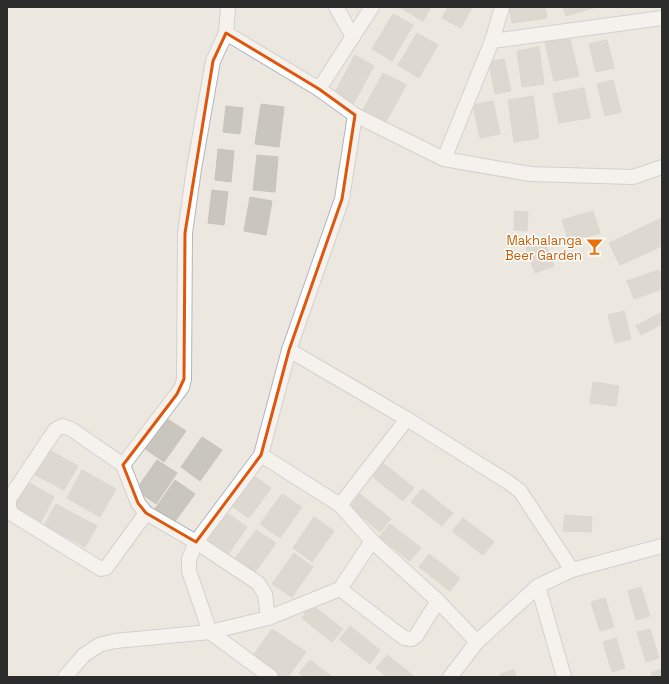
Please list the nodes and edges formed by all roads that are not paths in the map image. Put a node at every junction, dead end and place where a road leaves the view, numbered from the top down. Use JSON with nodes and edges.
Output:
{"nodes":[{"id":1,"x":228,"y":7,"type":"edge"},
{"id":2,"x":336,"y":7,"type":"edge"},
{"id":3,"x":372,"y":7,"type":"edge"},
{"id":4,"x":502,"y":7,"type":"edge"},
{"id":5,"x":662,"y":18,"type":"edge"},
{"id":6,"x":226,"y":33,"type":"junction"},
{"id":7,"x":353,"y":36,"type":"junction"},
{"id":8,"x":492,"y":41,"type":"junction"},
{"id":9,"x":319,"y":89,"type":"junction"},
{"id":10,"x":354,"y":115,"type":"junction"},
{"id":11,"x":444,"y":159,"type":"junction"},
{"id":12,"x":662,"y":167,"type":"edge"},
{"id":13,"x":289,"y":350,"type":"junction"},
{"id":14,"x":407,"y":419,"type":"junction"},
{"id":15,"x":261,"y":455,"type":"junction"},
{"id":16,"x":123,"y":466,"type":"junction"},
{"id":17,"x":340,"y":505,"type":"junction"},
{"id":18,"x":146,"y":512,"type":"junction"},
{"id":19,"x":372,"y":541,"type":"junction"},
{"id":20,"x":196,"y":542,"type":"junction"},
{"id":21,"x":662,"y":546,"type":"edge"},
{"id":22,"x":572,"y":570,"type":"junction"},
{"id":23,"x":538,"y":586,"type":"junction"},
{"id":24,"x":340,"y":589,"type":"junction"},
{"id":25,"x":438,"y":601,"type":"junction"},
{"id":26,"x":268,"y":618,"type":"junction"},
{"id":27,"x":210,"y":632,"type":"junction"},
{"id":28,"x":477,"y":642,"type":"junction"},
{"id":29,"x":65,"y":677,"type":"edge"},
{"id":30,"x":271,"y":677,"type":"edge"},
{"id":31,"x":450,"y":677,"type":"edge"},
{"id":32,"x":564,"y":677,"type":"edge"}],
"edges":[{"from":1,"to":6,"type":"street"},
{"from":2,"to":7,"type":"street"},
{"from":3,"to":7,"type":"street"},
{"from":4,"to":8,"type":"street"},
{"from":5,"to":8,"type":"street"},
{"from":6,"to":9,"type":"street"},
{"from":6,"to":16,"type":"street"},
{"from":7,"to":9,"type":"street"},
{"from":8,"to":11,"type":"street"},
{"from":9,"to":10,"type":"street"},
{"from":10,"to":11,"type":"street"},
{"from":10,"to":13,"type":"street"},
{"from":11,"to":12,"type":"street"},
{"from":13,"to":14,"type":"street"},
{"from":13,"to":15,"type":"street"},
{"from":14,"to":17,"type":"street"},
{"from":14,"to":22,"type":"street"},
{"from":15,"to":17,"type":"street"},
{"from":15,"to":20,"type":"street"},
{"from":16,"to":18,"type":"street"},
{"from":16,"to":18,"type":"street"},
{"from":17,"to":19,"type":"street"},
{"from":18,"to":20,"type":"street"},
{"from":19,"to":24,"type":"street"},
{"from":19,"to":25,"type":"street"},
{"from":20,"to":26,"type":"street"},
{"from":20,"to":27,"type":"street"},
{"from":21,"to":22,"type":"street"},
{"from":22,"to":23,"type":"street"},
{"from":23,"to":28,"type":"street"},
{"from":23,"to":32,"type":"street"},
{"from":24,"to":25,"type":"street"},
{"from":24,"to":26,"type":"street"},
{"from":25,"to":28,"type":"street"},
{"from":26,"to":27,"type":"street"},
{"from":27,"to":29,"type":"street"},
{"from":27,"to":30,"type":"street"},
{"from":28,"to":31,"type":"street"}]}
